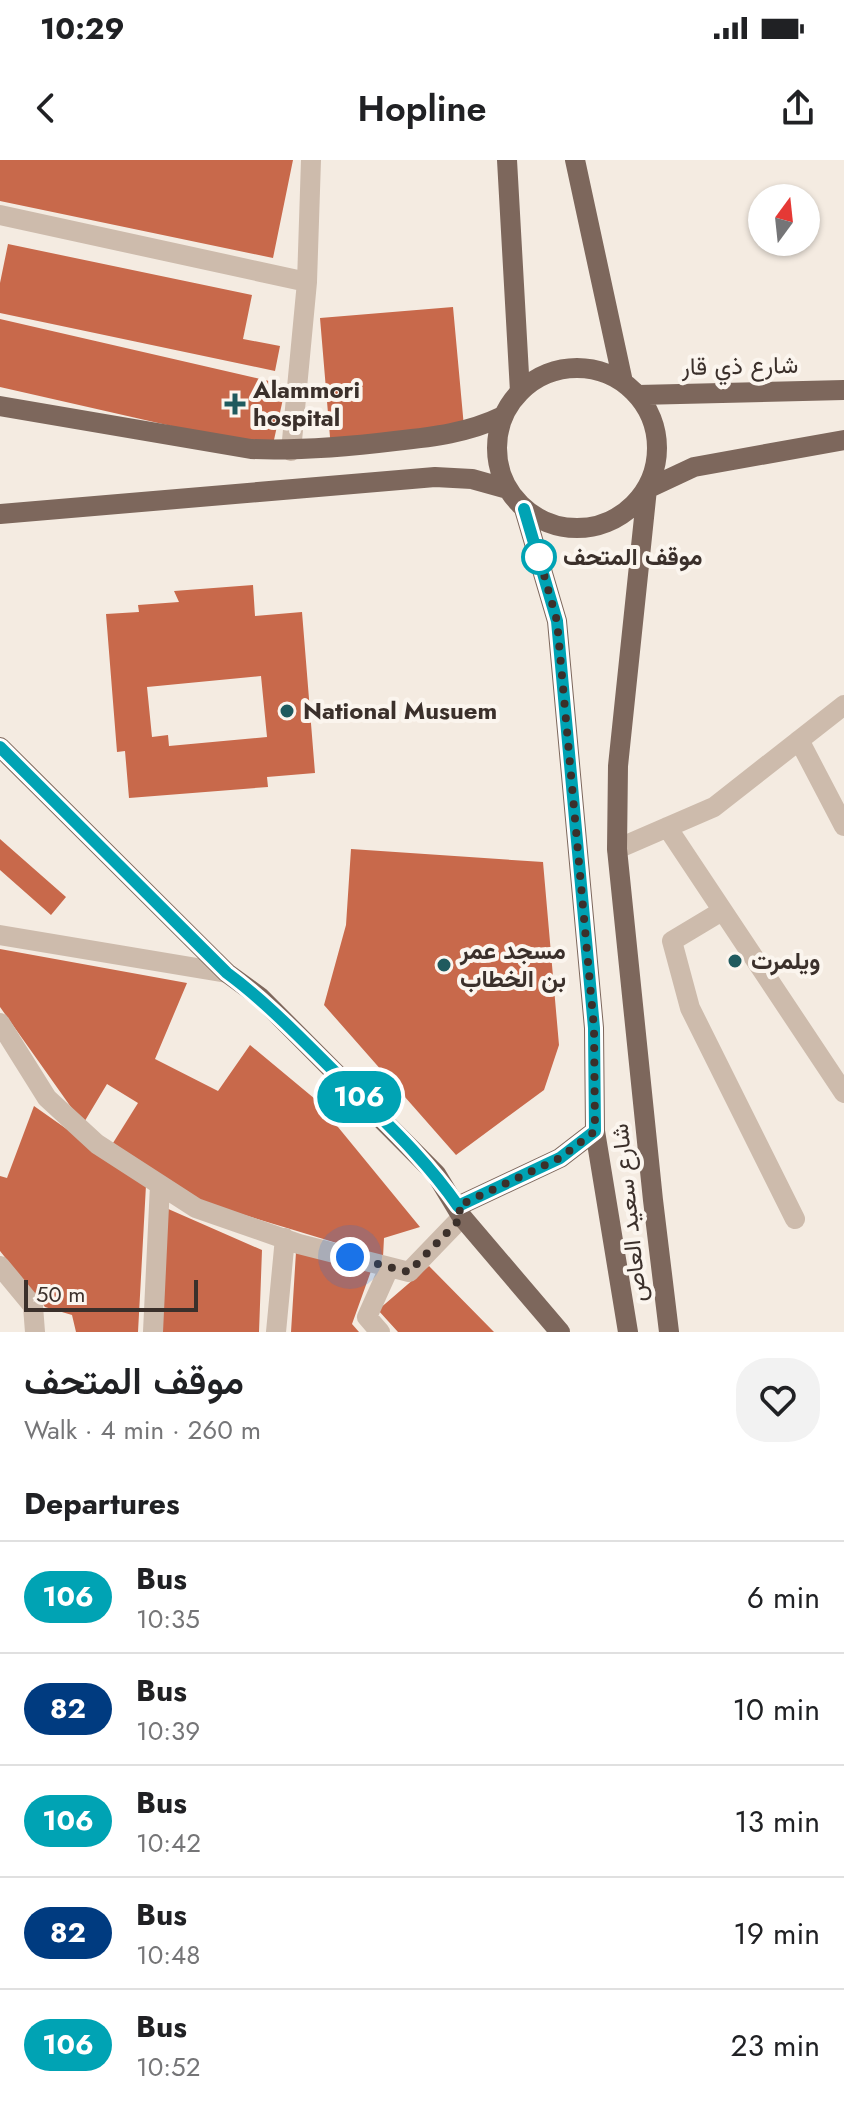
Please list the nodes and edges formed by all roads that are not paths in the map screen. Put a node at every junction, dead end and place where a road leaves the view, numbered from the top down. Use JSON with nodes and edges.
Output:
{"nodes":[{"id":1,"x":311,"y":160,"type":"edge"},
{"id":2,"x":507,"y":160,"type":"edge"},
{"id":3,"x":575,"y":160,"type":"edge"},
{"id":4,"x":0,"y":215,"type":"edge"},
{"id":5,"x":307,"y":282,"type":"junction"},
{"id":6,"x":630,"y":388,"type":"junction"},
{"id":7,"x":844,"y":390,"type":"edge"},
{"id":8,"x":520,"y":392,"type":"junction"},
{"id":9,"x":0,"y":406,"type":"edge"},
{"id":10,"x":503,"y":416,"type":"junction"},
{"id":11,"x":844,"y":440,"type":"edge"},
{"id":12,"x":291,"y":451,"type":"junction"},
{"id":13,"x":508,"y":489,"type":"junction"},
{"id":14,"x":647,"y":489,"type":"junction"},
{"id":15,"x":524,"y":509,"type":"junction"},
{"id":16,"x":0,"y":514,"type":"edge"},
{"id":17,"x":844,"y":705,"type":"edge"},
{"id":18,"x":799,"y":740,"type":"junction"},
{"id":19,"x":0,"y":747,"type":"edge"},
{"id":20,"x":844,"y":826,"type":"edge"},
{"id":21,"x":667,"y":827,"type":"junction"},
{"id":22,"x":617,"y":849,"type":"junction"},
{"id":23,"x":722,"y":911,"type":"junction"},
{"id":24,"x":0,"y":935,"type":"edge"},
{"id":25,"x":227,"y":973,"type":"junction"},
{"id":26,"x":0,"y":1023,"type":"edge"},
{"id":27,"x":844,"y":1093,"type":"edge"},
{"id":28,"x":595,"y":1131,"type":"junction"},
{"id":29,"x":160,"y":1185,"type":"junction"},
{"id":30,"x":460,"y":1211,"type":"junction"},
{"id":31,"x":795,"y":1219,"type":"dead end"},
{"id":32,"x":285,"y":1238,"type":"junction"},
{"id":33,"x":0,"y":1266,"type":"edge"},
{"id":34,"x":389,"y":1268,"type":"junction"},
{"id":35,"x":35,"y":1332,"type":"edge"},
{"id":36,"x":153,"y":1332,"type":"edge"},
{"id":37,"x":276,"y":1332,"type":"edge"},
{"id":38,"x":380,"y":1332,"type":"edge"},
{"id":39,"x":560,"y":1332,"type":"edge"},
{"id":40,"x":628,"y":1332,"type":"edge"},
{"id":41,"x":669,"y":1332,"type":"edge"}],
"edges":[{"from":1,"to":5,"type":"street"},
{"from":2,"to":8,"type":"main road"},
{"from":3,"to":6,"type":"main road"},
{"from":4,"to":5,"type":"street"},
{"from":5,"to":12,"type":"street"},
{"from":6,"to":7,"type":"main road","name":"شارع ذي قار"},
{"from":6,"to":8,"type":"main road"},
{"from":6,"to":14,"type":"main road"},
{"from":8,"to":10,"type":"main road"},
{"from":9,"to":12,"type":"main road"},
{"from":10,"to":12,"type":"main road"},
{"from":10,"to":13,"type":"main road"},
{"from":11,"to":14,"type":"main road"},
{"from":13,"to":15,"type":"main road"},
{"from":13,"to":16,"type":"main road"},
{"from":14,"to":15,"type":"main road"},
{"from":14,"to":22,"type":"main road","name":"شارع سعيد العاص"},
{"from":15,"to":28,"type":"main road"},
{"from":17,"to":18,"type":"street"},
{"from":18,"to":20,"type":"street"},
{"from":18,"to":21,"type":"street"},
{"from":19,"to":25,"type":"main road"},
{"from":21,"to":22,"type":"street"},
{"from":21,"to":23,"type":"street"},
{"from":22,"to":41,"type":"main road","name":"شارع سعيد العاص"},
{"from":23,"to":27,"type":"street"},
{"from":23,"to":31,"type":"street"},
{"from":24,"to":25,"type":"street"},
{"from":25,"to":30,"type":"main road"},
{"from":26,"to":29,"type":"street"},
{"from":28,"to":30,"type":"main road"},
{"from":28,"to":40,"type":"main road"},
{"from":29,"to":32,"type":"street"},
{"from":29,"to":36,"type":"street"},
{"from":30,"to":34,"type":"street"},
{"from":30,"to":39,"type":"main road"},
{"from":32,"to":34,"type":"street"},
{"from":32,"to":37,"type":"street"},
{"from":33,"to":35,"type":"street"},
{"from":34,"to":38,"type":"street"}]}
